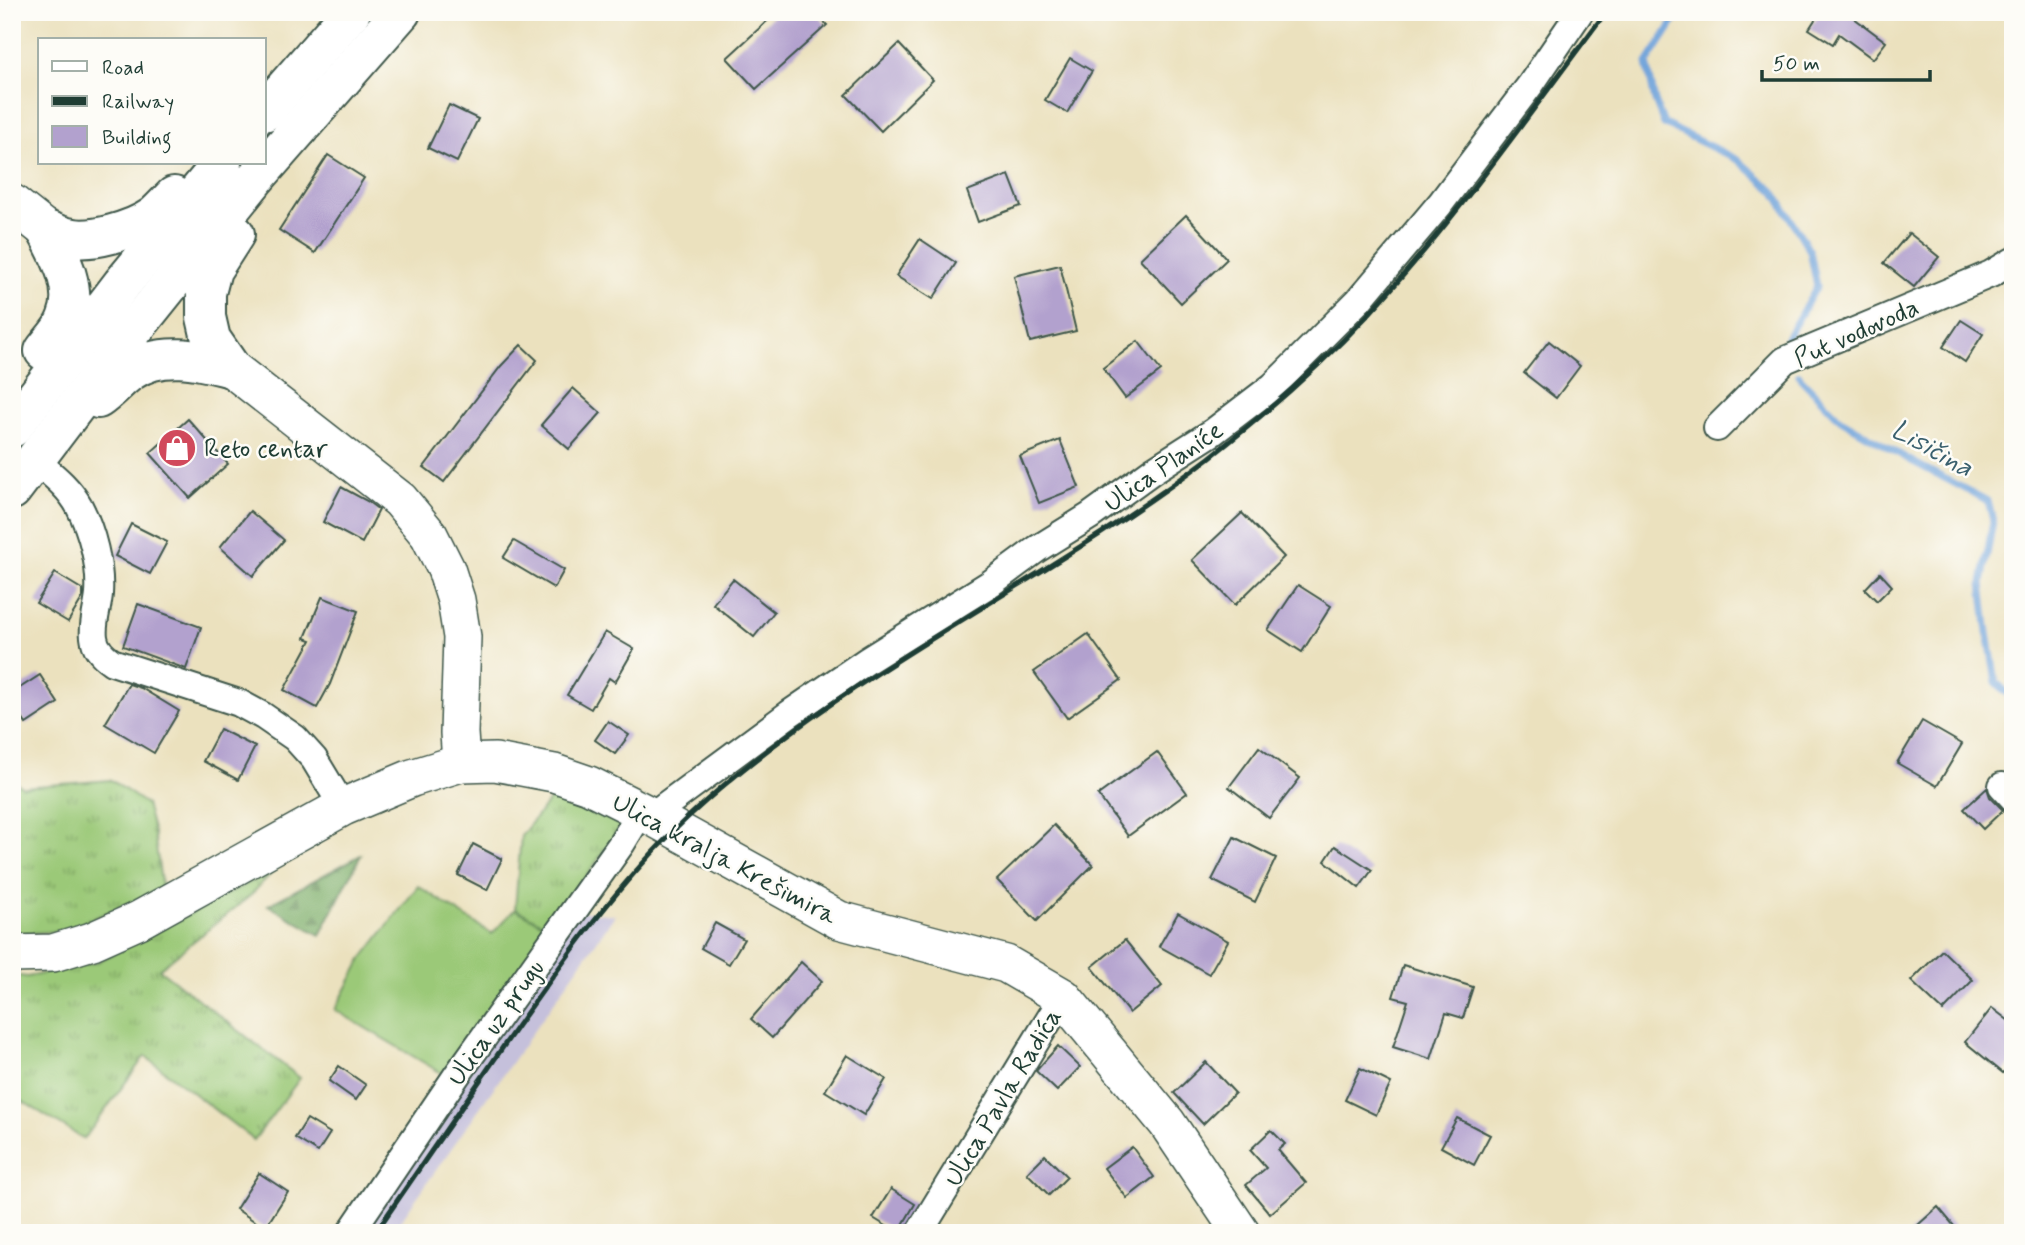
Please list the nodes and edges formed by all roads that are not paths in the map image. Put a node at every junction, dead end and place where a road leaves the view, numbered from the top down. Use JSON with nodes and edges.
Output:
{"nodes":[{"id":1,"x":351,"y":12,"type":"edge"},
{"id":2,"x":401,"y":12,"type":"edge"},
{"id":3,"x":1580,"y":12,"type":"edge"},
{"id":4,"x":266,"y":110,"type":"edge"},
{"id":5,"x":217,"y":168,"type":"edge"},
{"id":6,"x":254,"y":180,"type":"junction"},
{"id":7,"x":12,"y":203,"type":"edge"},
{"id":8,"x":46,"y":230,"type":"junction"},
{"id":9,"x":2013,"y":261,"type":"edge"},
{"id":10,"x":231,"y":369,"type":"junction"},
{"id":11,"x":68,"y":415,"type":"junction"},
{"id":12,"x":17,"y":421,"type":"edge"},
{"id":13,"x":1717,"y":428,"type":"dead end"},
{"id":14,"x":34,"y":460,"type":"junction"},
{"id":15,"x":12,"y":490,"type":"edge"},
{"id":16,"x":461,"y":763,"type":"junction"},
{"id":17,"x":343,"y":807,"type":"junction"},
{"id":18,"x":646,"y":814,"type":"junction"},
{"id":19,"x":12,"y":954,"type":"edge"},
{"id":20,"x":1063,"y":998,"type":"junction"},
{"id":21,"x":350,"y":1233,"type":"edge"},
{"id":22,"x":919,"y":1233,"type":"edge"},
{"id":23,"x":1241,"y":1233,"type":"edge"}],
"edges":[{"from":1,"to":4,"type":"main road"},
{"from":2,"to":6,"type":"main road"},
{"from":3,"to":18,"type":"street","name":"Ulica Planiće"},
{"from":5,"to":8,"type":"main road"},
{"from":5,"to":12,"type":"main road"},
{"from":6,"to":10,"type":"main road"},
{"from":6,"to":11,"type":"main road"},
{"from":7,"to":8,"type":"street"},
{"from":8,"to":12,"type":"main road"},
{"from":9,"to":13,"type":"street","name":"Put vodovoda"},
{"from":10,"to":11,"type":"main road"},
{"from":10,"to":16,"type":"street"},
{"from":11,"to":14,"type":"main road"},
{"from":14,"to":15,"type":"main road"},
{"from":14,"to":17,"type":"street"},
{"from":16,"to":17,"type":"street","name":"Ulica kralja Krešimira"},
{"from":16,"to":18,"type":"street","name":"Ulica kralja Krešimira"},
{"from":17,"to":19,"type":"street","name":"Ulica kralja Krešimira"},
{"from":18,"to":20,"type":"street","name":"Ulica kralja Krešimira"},
{"from":18,"to":21,"type":"street","name":"Ulica uz prugu"},
{"from":20,"to":22,"type":"street","name":"Ulica Pavla Radića"},
{"from":20,"to":23,"type":"street","name":"Ulica kralja Krešimira"}]}
